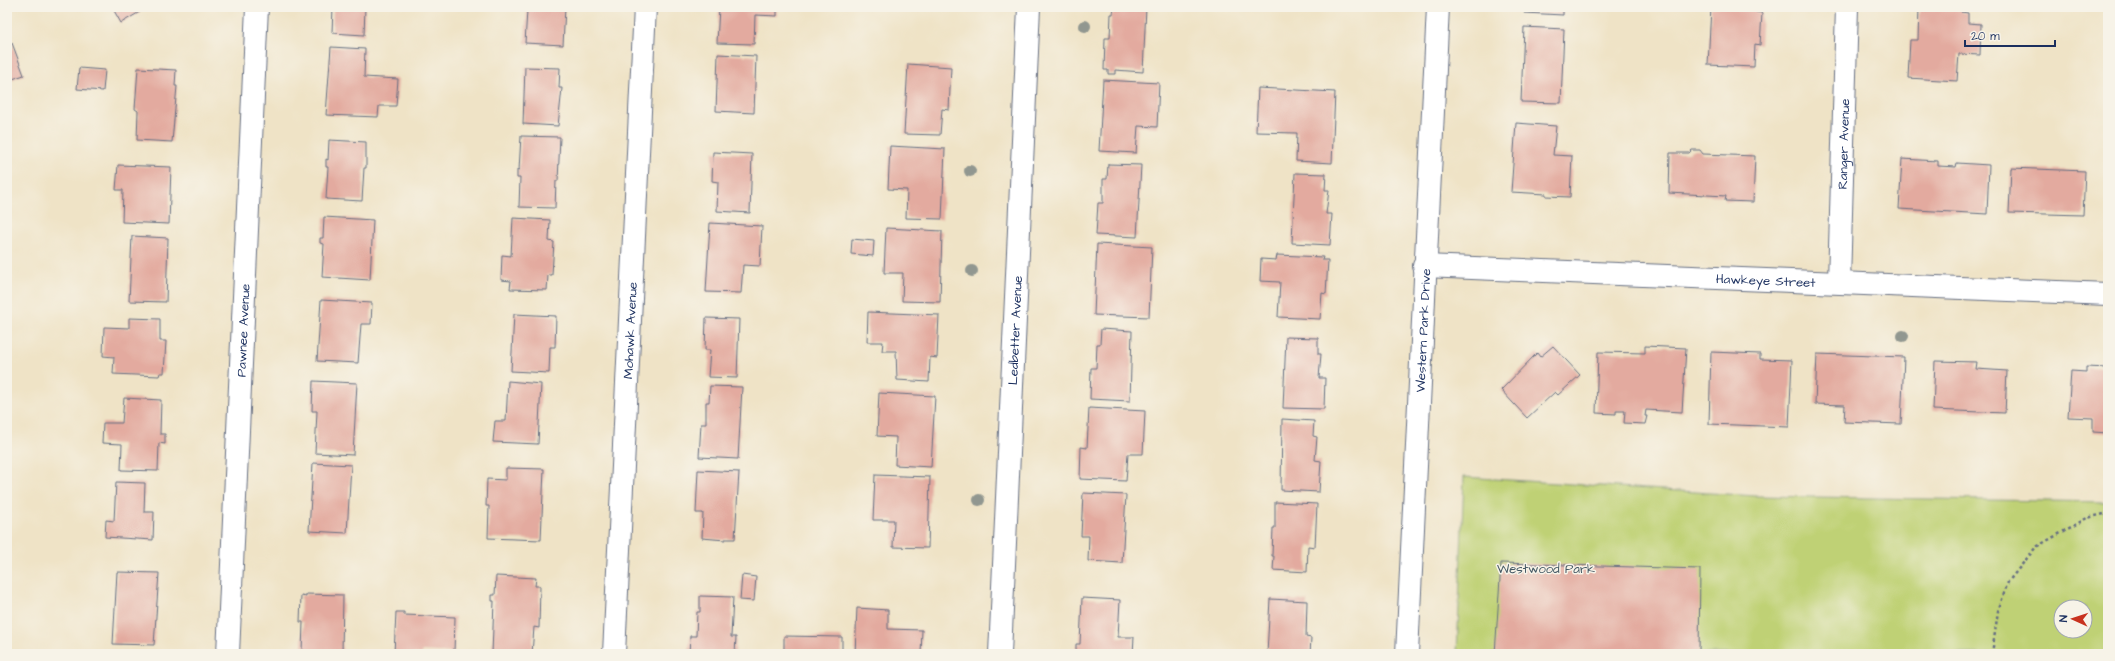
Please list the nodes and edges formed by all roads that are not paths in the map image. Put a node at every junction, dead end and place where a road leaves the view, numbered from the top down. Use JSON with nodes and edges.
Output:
{"nodes":[{"id":1,"x":257,"y":7,"type":"edge"},
{"id":2,"x":645,"y":7,"type":"edge"},
{"id":3,"x":1029,"y":7,"type":"edge"},
{"id":4,"x":1438,"y":7,"type":"edge"},
{"id":5,"x":1847,"y":7,"type":"edge"},
{"id":6,"x":1424,"y":266,"type":"junction"},
{"id":7,"x":1839,"y":282,"type":"junction"},
{"id":8,"x":2108,"y":294,"type":"edge"},
{"id":9,"x":228,"y":654,"type":"edge"},
{"id":10,"x":614,"y":654,"type":"edge"},
{"id":11,"x":1000,"y":654,"type":"edge"},
{"id":12,"x":1407,"y":654,"type":"edge"}],
"edges":[{"from":1,"to":9,"type":"street","name":"Pawnee Avenue"},
{"from":2,"to":10,"type":"street","name":"Mohawk Avenue"},
{"from":3,"to":11,"type":"street","name":"Ledbetter Avenue"},
{"from":4,"to":6,"type":"street","name":"Western Park Drive"},
{"from":5,"to":7,"type":"street","name":"Ranger Avenue"},
{"from":6,"to":7,"type":"street","name":"Hawkeye Street"},
{"from":6,"to":12,"type":"street","name":"Western Park Drive"},
{"from":7,"to":8,"type":"street","name":"Hawkeye Street"}]}
